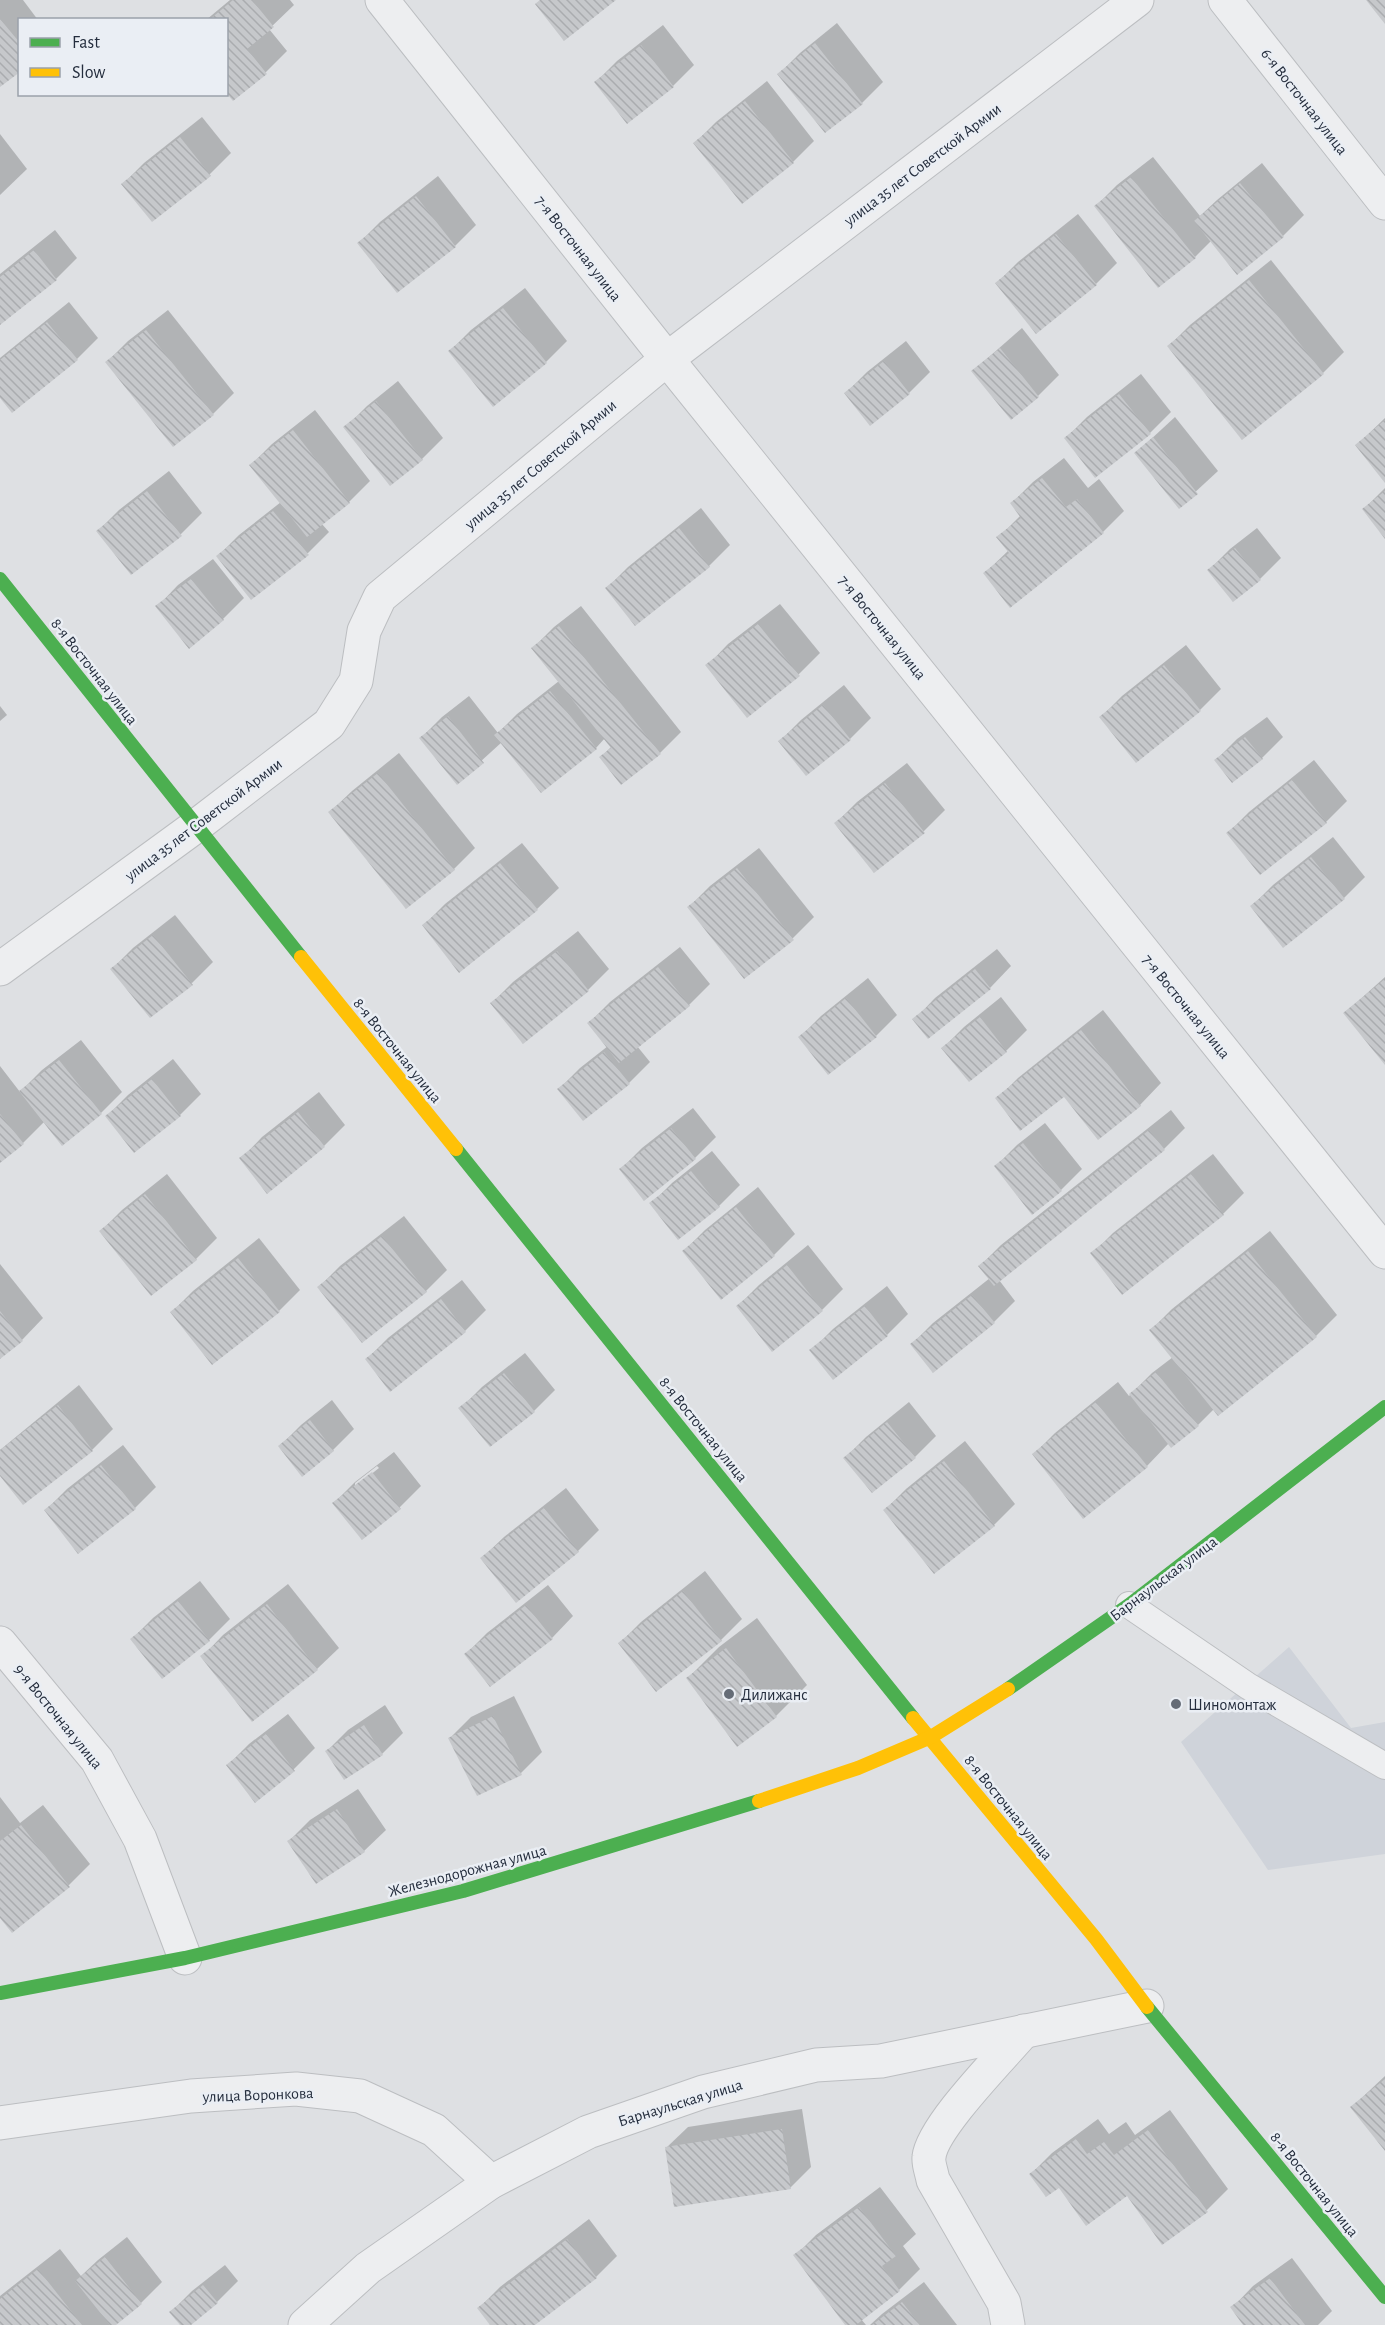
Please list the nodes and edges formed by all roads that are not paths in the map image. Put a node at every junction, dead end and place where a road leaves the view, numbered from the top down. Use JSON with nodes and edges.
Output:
{"nodes":[{"id":1,"x":382,"y":0,"type":"edge"},
{"id":2,"x":1137,"y":0,"type":"edge"},
{"id":3,"x":1225,"y":0,"type":"edge"},
{"id":4,"x":1385,"y":203,"type":"edge"},
{"id":5,"x":667,"y":359,"type":"junction"},
{"id":6,"x":0,"y":579,"type":"edge"},
{"id":7,"x":196,"y":826,"type":"junction"},
{"id":8,"x":0,"y":969,"type":"edge"},
{"id":9,"x":1385,"y":1252,"type":"edge"},
{"id":10,"x":1385,"y":1407,"type":"edge"},
{"id":11,"x":1129,"y":1605,"type":"junction"},
{"id":12,"x":0,"y":1643,"type":"edge"},
{"id":13,"x":931,"y":1737,"type":"junction"},
{"id":14,"x":1385,"y":1766,"type":"edge"},
{"id":15,"x":185,"y":1958,"type":"junction"},
{"id":16,"x":0,"y":1993,"type":"edge"},
{"id":17,"x":1147,"y":2006,"type":"junction"},
{"id":18,"x":1024,"y":2031,"type":"junction"},
{"id":19,"x":0,"y":2123,"type":"edge"},
{"id":20,"x":491,"y":2182,"type":"junction"},
{"id":21,"x":1385,"y":2297,"type":"edge"},
{"id":22,"x":304,"y":2325,"type":"edge"},
{"id":23,"x":1008,"y":2325,"type":"edge"}],
"edges":[{"from":1,"to":5,"type":"street","name":"7-я Восточная улица"},
{"from":2,"to":5,"type":"street","name":"улица 35 лет Советской Армии"},
{"from":3,"to":4,"type":"street","name":"6-я Восточная улица"},
{"from":5,"to":7,"type":"street","name":"улица 35 лет Советской Армии"},
{"from":5,"to":9,"type":"street","name":"7-я Восточная улица"},
{"from":6,"to":7,"type":"main road","name":"8-я Восточная улица"},
{"from":7,"to":8,"type":"street","name":"улица 35 лет Советской Армии"},
{"from":7,"to":13,"type":"main road","name":"8-я Восточная улица"},
{"from":10,"to":11,"type":"main road","name":"Барнаульская улица"},
{"from":11,"to":13,"type":"main road","name":"Барнаульская улица"},
{"from":11,"to":14,"type":"lane"},
{"from":12,"to":15,"type":"street","name":"9-я Восточная улица"},
{"from":13,"to":15,"type":"main road","name":"Железнодорожная улица"},
{"from":13,"to":17,"type":"main road","name":"8-я Восточная улица"},
{"from":15,"to":16,"type":"main road","name":"Железнодорожная улица"},
{"from":17,"to":18,"type":"street","name":"Барнаульская улица"},
{"from":17,"to":21,"type":"main road","name":"8-я Восточная улица"},
{"from":18,"to":20,"type":"street","name":"Барнаульская улица"},
{"from":18,"to":23,"type":"street"},
{"from":19,"to":20,"type":"street","name":"улица Воронкова"},
{"from":20,"to":22,"type":"street","name":"Барнаульская улица"}]}
